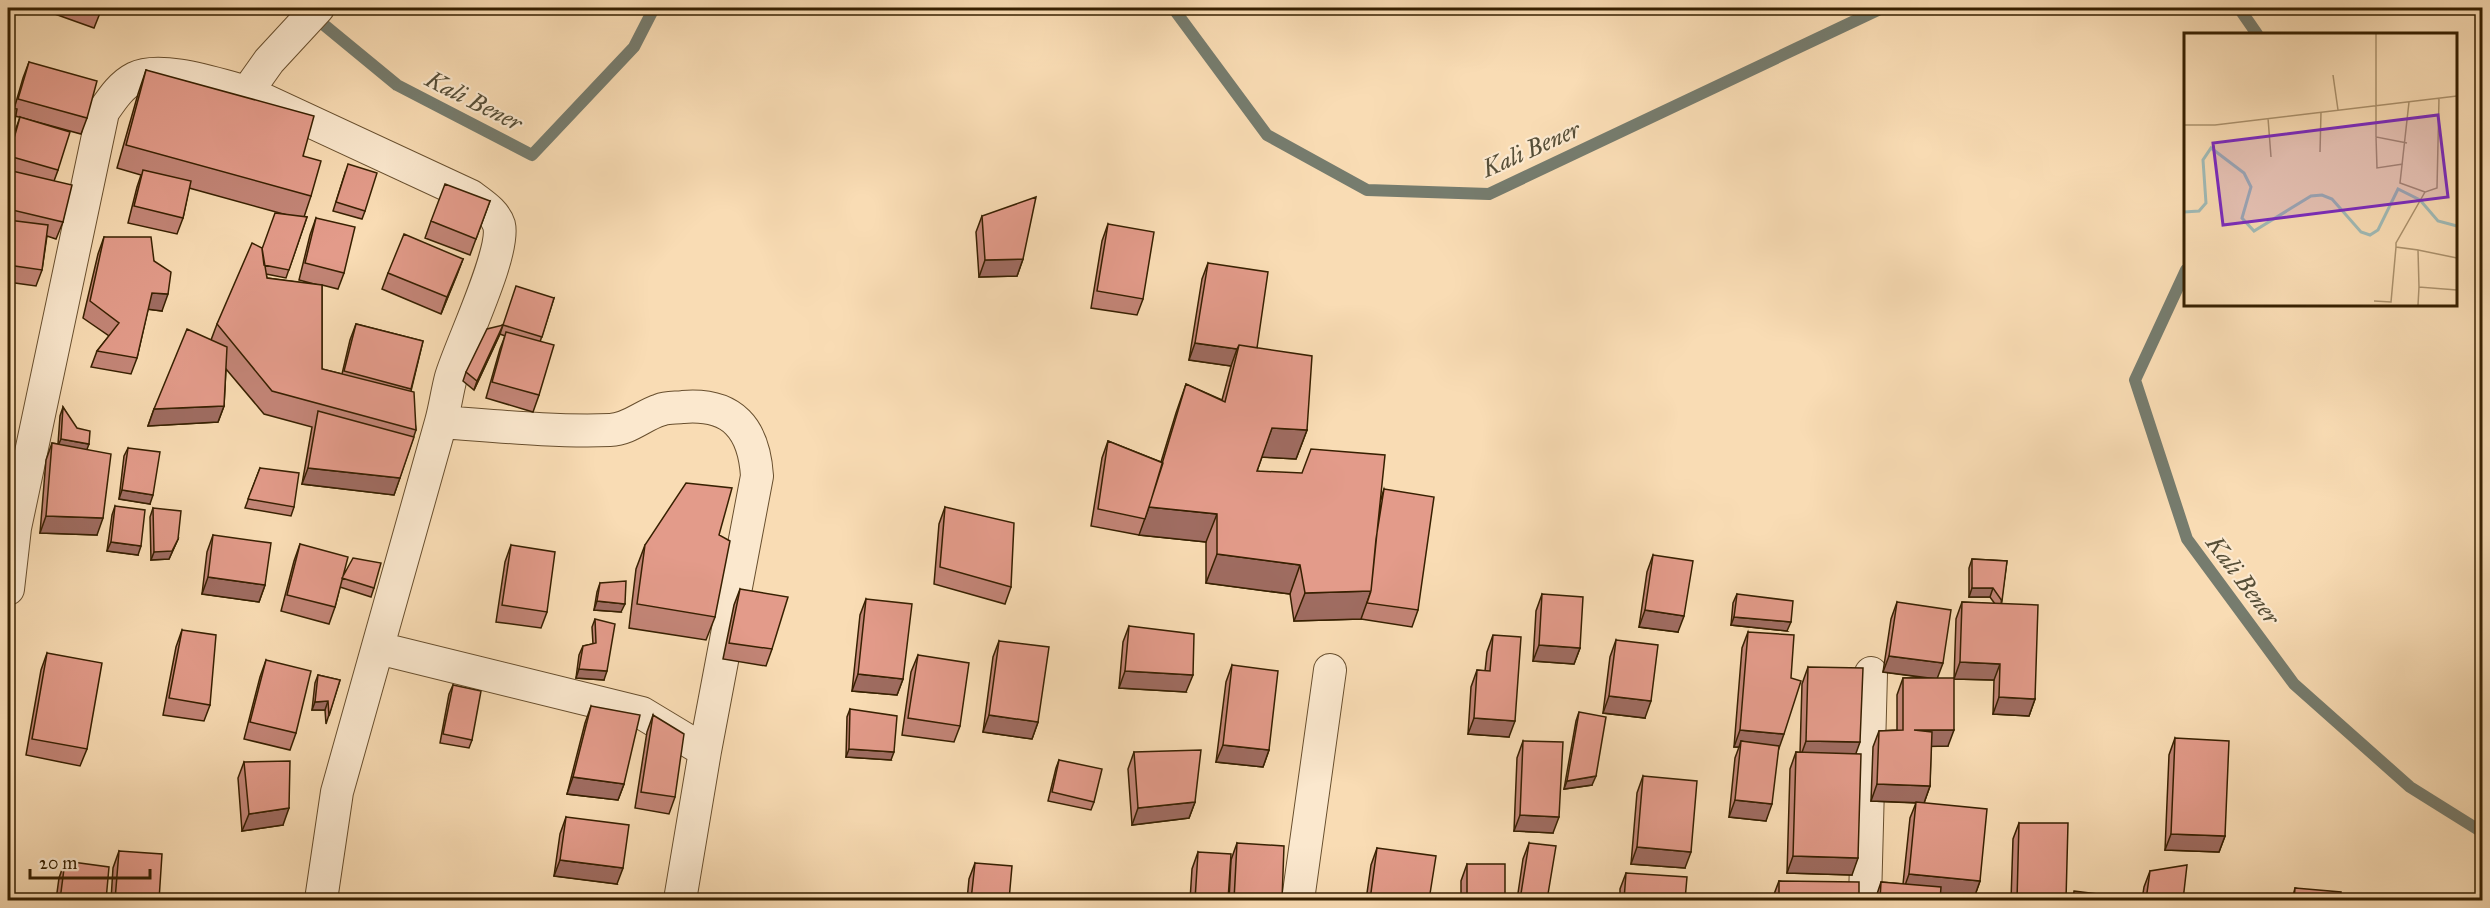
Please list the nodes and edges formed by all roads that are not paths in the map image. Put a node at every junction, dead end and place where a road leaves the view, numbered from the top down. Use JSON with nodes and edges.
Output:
{"nodes":[{"id":1,"x":318,"y":8,"type":"edge"},
{"id":2,"x":247,"y":92,"type":"junction"},
{"id":3,"x":441,"y":422,"type":"junction"},
{"id":4,"x":8,"y":589,"type":"edge"},
{"id":5,"x":378,"y":648,"type":"junction"},
{"id":6,"x":1330,"y":670,"type":"dead end"},
{"id":7,"x":1871,"y":673,"type":"dead end"},
{"id":8,"x":705,"y":751,"type":"junction"},
{"id":9,"x":321,"y":900,"type":"edge"},
{"id":10,"x":680,"y":900,"type":"edge"},
{"id":11,"x":1298,"y":900,"type":"edge"},
{"id":12,"x":1865,"y":900,"type":"edge"}],
"edges":[{"from":1,"to":2,"type":"street"},
{"from":2,"to":3,"type":"street"},
{"from":2,"to":4,"type":"street"},
{"from":3,"to":5,"type":"street"},
{"from":3,"to":8,"type":"street"},
{"from":5,"to":8,"type":"street"},
{"from":5,"to":9,"type":"street"},
{"from":6,"to":11,"type":"street"},
{"from":7,"to":12,"type":"street"},
{"from":8,"to":10,"type":"street"}]}
